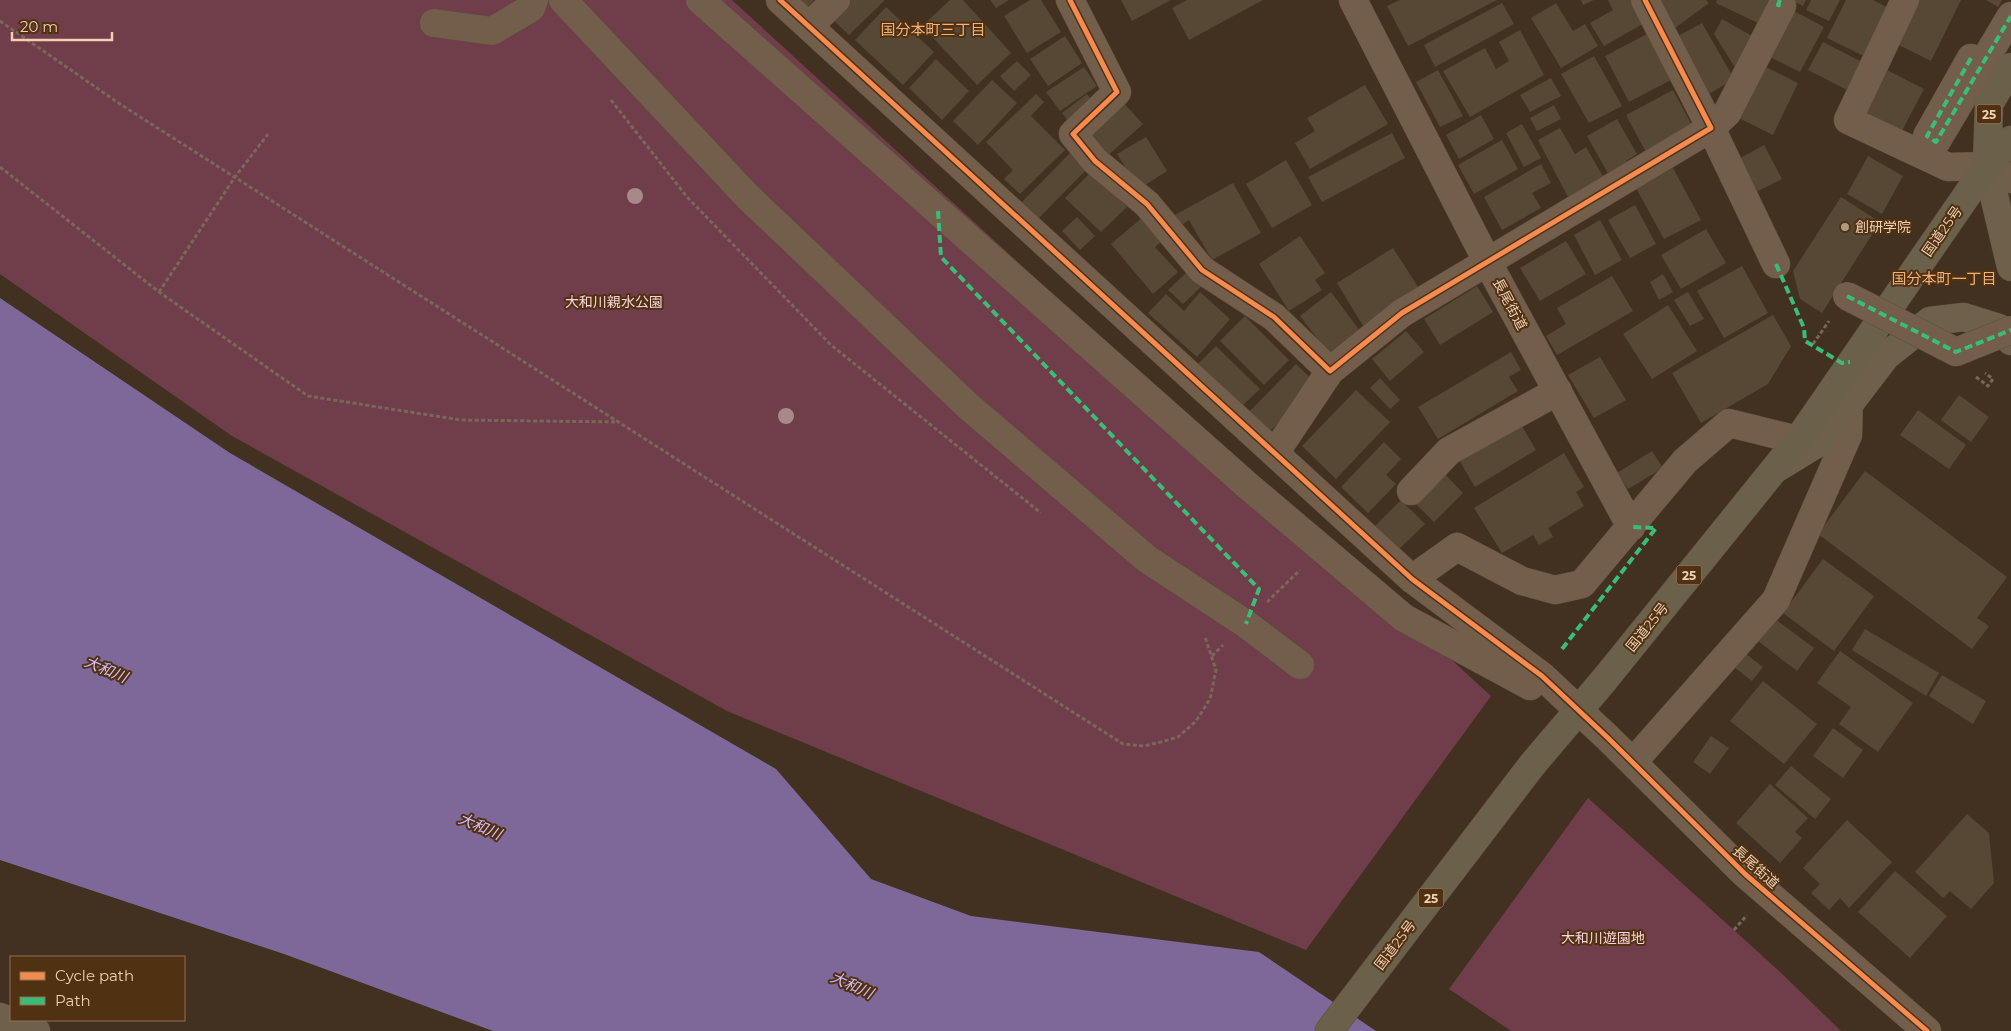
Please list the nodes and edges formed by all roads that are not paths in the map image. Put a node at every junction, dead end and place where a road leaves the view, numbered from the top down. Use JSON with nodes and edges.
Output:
{"nodes":[{"id":1,"x":534,"y":0,"type":"edge"},
{"id":2,"x":563,"y":0,"type":"edge"},
{"id":3,"x":700,"y":0,"type":"edge"},
{"id":4,"x":780,"y":0,"type":"edge"},
{"id":5,"x":836,"y":0,"type":"edge"},
{"id":6,"x":1070,"y":0,"type":"edge"},
{"id":7,"x":1353,"y":0,"type":"edge"},
{"id":8,"x":1645,"y":0,"type":"edge"},
{"id":9,"x":1905,"y":0,"type":"edge"},
{"id":10,"x":1782,"y":6,"type":"dead end"},
{"id":11,"x":2011,"y":16,"type":"edge"},
{"id":12,"x":434,"y":23,"type":"dead end"},
{"id":13,"x":810,"y":26,"type":"junction"},
{"id":14,"x":1971,"y":58,"type":"dead end"},
{"id":15,"x":2011,"y":67,"type":"edge"},
{"id":16,"x":1711,"y":128,"type":"junction"},
{"id":17,"x":2011,"y":140,"type":"edge"},
{"id":18,"x":1987,"y":166,"type":"junction"},
{"id":19,"x":2011,"y":179,"type":"edge"},
{"id":20,"x":1488,"y":263,"type":"junction"},
{"id":21,"x":1776,"y":264,"type":"dead end"},
{"id":22,"x":2011,"y":267,"type":"edge"},
{"id":23,"x":1847,"y":296,"type":"dead end"},
{"id":24,"x":2011,"y":330,"type":"edge"},
{"id":25,"x":2011,"y":341,"type":"edge"},
{"id":26,"x":1850,"y":362,"type":"junction"},
{"id":27,"x":1330,"y":372,"type":"junction"},
{"id":28,"x":1558,"y":391,"type":"junction"},
{"id":29,"x":1849,"y":405,"type":"junction"},
{"id":30,"x":1798,"y":440,"type":"junction"},
{"id":31,"x":1275,"y":453,"type":"junction"},
{"id":32,"x":1774,"y":470,"type":"junction"},
{"id":33,"x":1411,"y":491,"type":"dead end"},
{"id":34,"x":1631,"y":527,"type":"junction"},
{"id":35,"x":1412,"y":579,"type":"junction"},
{"id":36,"x":1300,"y":665,"type":"dead end"},
{"id":37,"x":1530,"y":686,"type":"dead end"},
{"id":38,"x":1578,"y":711,"type":"junction"},
{"id":39,"x":1633,"y":762,"type":"junction"},
{"id":40,"x":10,"y":1021,"type":"edge"},
{"id":41,"x":36,"y":1031,"type":"edge"},
{"id":42,"x":1329,"y":1031,"type":"edge"},
{"id":43,"x":1927,"y":1031,"type":"edge"}],
"edges":[{"from":1,"to":12,"type":"street"},
{"from":2,"to":36,"type":"street"},
{"from":3,"to":37,"type":"street"},
{"from":4,"to":13,"type":"street","name":"長尾街道"},
{"from":5,"to":13,"type":"street"},
{"from":6,"to":27,"type":"street"},
{"from":7,"to":20,"type":"street","name":"長尾街道"},
{"from":8,"to":16,"type":"street"},
{"from":9,"to":18,"type":"street"},
{"from":10,"to":16,"type":"street"},
{"from":11,"to":14,"type":"street"},
{"from":13,"to":31,"type":"street","name":"長尾街道"},
{"from":15,"to":18,"type":"highway","number":"25"},
{"from":16,"to":20,"type":"street"},
{"from":16,"to":21,"type":"street"},
{"from":17,"to":18,"type":"highway","name":"国道25号","number":"25"},
{"from":18,"to":19,"type":"street"},
{"from":18,"to":22,"type":"main road"},
{"from":18,"to":26,"type":"highway","name":"国道25号","number":"25"},
{"from":20,"to":27,"type":"street"},
{"from":20,"to":28,"type":"street","name":"長尾街道"},
{"from":23,"to":24,"type":"street","bridge":true},
{"from":25,"to":29,"type":"main road"},
{"from":26,"to":29,"type":"street"},
{"from":26,"to":30,"type":"highway","name":"国道25号","number":"25"},
{"from":27,"to":31,"type":"street"},
{"from":28,"to":33,"type":"street"},
{"from":28,"to":34,"type":"street","name":"長尾街道"},
{"from":29,"to":32,"type":"main road"},
{"from":29,"to":39,"type":"street"},
{"from":30,"to":32,"type":"highway","name":"国道25号","number":"25"},
{"from":30,"to":34,"type":"street"},
{"from":31,"to":35,"type":"street","name":"長尾街道"},
{"from":32,"to":38,"type":"highway","name":"国道25号","number":"25"},
{"from":34,"to":35,"type":"street"},
{"from":35,"to":38,"type":"street","name":"長尾街道"},
{"from":38,"to":39,"type":"street","name":"長尾街道"},
{"from":38,"to":42,"type":"highway","name":"国道25号","number":"25"},
{"from":39,"to":43,"type":"street","name":"長尾街道"},
{"from":40,"to":41,"type":"main road"}]}
